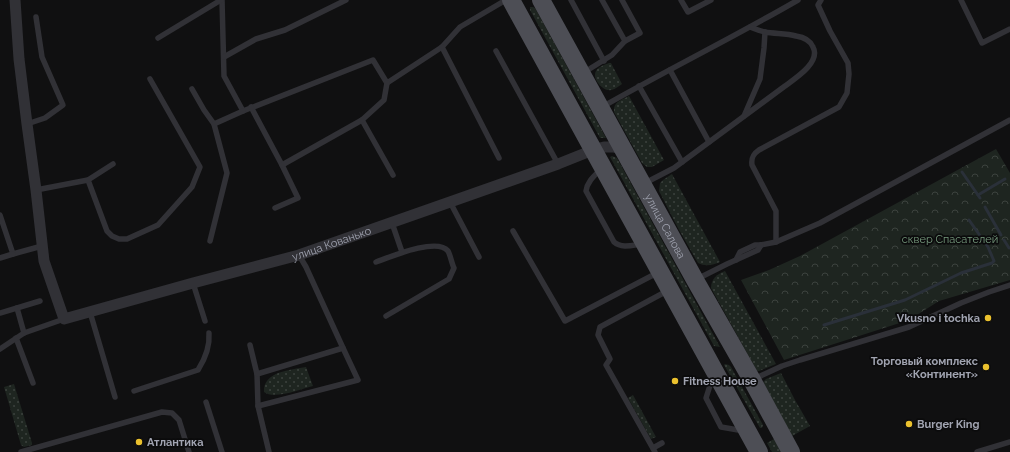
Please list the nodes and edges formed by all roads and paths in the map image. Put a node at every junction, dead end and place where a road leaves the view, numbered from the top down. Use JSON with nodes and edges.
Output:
{"nodes":[{"id":1,"x":15,"y":0,"type":"edge"},
{"id":2,"x":221,"y":0,"type":"edge"},
{"id":3,"x":346,"y":0,"type":"edge"},
{"id":4,"x":506,"y":0,"type":"edge"},
{"id":5,"x":511,"y":0,"type":"edge"},
{"id":6,"x":541,"y":0,"type":"edge"},
{"id":7,"x":571,"y":0,"type":"edge"},
{"id":8,"x":602,"y":0,"type":"edge"},
{"id":9,"x":681,"y":0,"type":"edge"},
{"id":10,"x":711,"y":0,"type":"edge"},
{"id":11,"x":798,"y":0,"type":"edge"},
{"id":12,"x":821,"y":0,"type":"edge"},
{"id":13,"x":960,"y":0,"type":"edge"},
{"id":14,"x":624,"y":1,"type":"edge"},
{"id":15,"x":36,"y":17,"type":"dead end"},
{"id":16,"x":750,"y":27,"type":"junction"},
{"id":17,"x":1010,"y":30,"type":"edge"},
{"id":18,"x":765,"y":32,"type":"junction"},
{"id":19,"x":158,"y":38,"type":"dead end"},
{"id":20,"x":625,"y":41,"type":"junction"},
{"id":21,"x":442,"y":47,"type":"junction"},
{"id":22,"x":496,"y":51,"type":"dead end"},
{"id":23,"x":224,"y":57,"type":"junction"},
{"id":24,"x":604,"y":60,"type":"junction"},
{"id":25,"x":670,"y":70,"type":"junction"},
{"id":26,"x":582,"y":74,"type":"junction"},
{"id":27,"x":150,"y":79,"type":"dead end"},
{"id":28,"x":387,"y":83,"type":"junction"},
{"id":29,"x":639,"y":86,"type":"junction"},
{"id":30,"x":192,"y":90,"type":"dead end"},
{"id":31,"x":251,"y":108,"type":"junction"},
{"id":32,"x":601,"y":108,"type":"junction"},
{"id":33,"x":243,"y":111,"type":"junction"},
{"id":34,"x":744,"y":116,"type":"junction"},
{"id":35,"x":362,"y":120,"type":"junction"},
{"id":36,"x":1010,"y":120,"type":"edge"},
{"id":37,"x":27,"y":124,"type":"junction"},
{"id":38,"x":214,"y":124,"type":"junction"},
{"id":39,"x":709,"y":142,"type":"junction"},
{"id":40,"x":593,"y":150,"type":"junction"},
{"id":41,"x":624,"y":150,"type":"junction"},
{"id":42,"x":499,"y":158,"type":"dead end"},
{"id":43,"x":682,"y":162,"type":"junction"},
{"id":44,"x":112,"y":164,"type":"dead end"},
{"id":45,"x":558,"y":164,"type":"junction"},
{"id":46,"x":282,"y":165,"type":"junction"},
{"id":47,"x":602,"y":167,"type":"junction"},
{"id":48,"x":393,"y":176,"type":"dead end"},
{"id":49,"x":88,"y":180,"type":"junction"},
{"id":50,"x":642,"y":185,"type":"junction"},
{"id":51,"x":36,"y":190,"type":"junction"},
{"id":52,"x":450,"y":202,"type":"junction"},
{"id":53,"x":275,"y":208,"type":"dead end"},
{"id":54,"x":0,"y":215,"type":"edge"},
{"id":55,"x":392,"y":223,"type":"junction"},
{"id":56,"x":513,"y":231,"type":"dead end"},
{"id":57,"x":210,"y":241,"type":"dead end"},
{"id":58,"x":776,"y":242,"type":"junction"},
{"id":59,"x":644,"y":244,"type":"junction"},
{"id":60,"x":42,"y":246,"type":"junction"},
{"id":61,"x":402,"y":252,"type":"junction"},
{"id":62,"x":13,"y":254,"type":"junction"},
{"id":63,"x":299,"y":255,"type":"junction"},
{"id":64,"x":479,"y":257,"type":"dead end"},
{"id":65,"x":0,"y":258,"type":"edge"},
{"id":66,"x":376,"y":262,"type":"dead end"},
{"id":67,"x":659,"y":272,"type":"junction"},
{"id":68,"x":695,"y":280,"type":"junction"},
{"id":69,"x":193,"y":282,"type":"junction"},
{"id":70,"x":1010,"y":285,"type":"edge"},
{"id":71,"x":669,"y":290,"type":"junction"},
{"id":72,"x":40,"y":301,"type":"dead end"},
{"id":73,"x":18,"y":308,"type":"junction"},
{"id":74,"x":90,"y":312,"type":"junction"},
{"id":75,"x":0,"y":313,"type":"edge"},
{"id":76,"x":386,"y":316,"type":"dead end"},
{"id":77,"x":64,"y":319,"type":"junction"},
{"id":78,"x":205,"y":320,"type":"dead end"},
{"id":79,"x":24,"y":333,"type":"junction"},
{"id":80,"x":209,"y":333,"type":"dead end"},
{"id":81,"x":16,"y":338,"type":"junction"},
{"id":82,"x":250,"y":346,"type":"dead end"},
{"id":83,"x":343,"y":348,"type":"junction"},
{"id":84,"x":0,"y":349,"type":"edge"},
{"id":85,"x":734,"y":349,"type":"junction"},
{"id":86,"x":712,"y":367,"type":"junction"},
{"id":87,"x":258,"y":374,"type":"junction"},
{"id":88,"x":752,"y":380,"type":"junction"},
{"id":89,"x":33,"y":383,"type":"dead end"},
{"id":90,"x":134,"y":391,"type":"dead end"},
{"id":91,"x":115,"y":397,"type":"dead end"},
{"id":92,"x":206,"y":402,"type":"dead end"},
{"id":93,"x":258,"y":406,"type":"junction"},
{"id":94,"x":775,"y":423,"type":"junction"},
{"id":95,"x":748,"y":433,"type":"junction"},
{"id":96,"x":1010,"y":442,"type":"edge"},
{"id":97,"x":662,"y":443,"type":"dead end"},
{"id":98,"x":999,"y":445,"type":"junction"},
{"id":99,"x":654,"y":450,"type":"edge"},
{"id":100,"x":21,"y":452,"type":"edge"},
{"id":101,"x":189,"y":452,"type":"edge"},
{"id":102,"x":222,"y":452,"type":"edge"},
{"id":103,"x":270,"y":452,"type":"edge"},
{"id":104,"x":759,"y":452,"type":"edge"},
{"id":105,"x":791,"y":452,"type":"edge"},
{"id":106,"x":977,"y":452,"type":"edge"},
{"id":107,"x":1001,"y":452,"type":"edge"}],
"edges":[{"from":1,"to":37,"type":"street"},
{"from":2,"to":19,"type":"lane"},
{"from":2,"to":23,"type":"lane"},
{"from":3,"to":23,"type":"lane"},
{"from":4,"to":21,"type":"lane"},
{"from":5,"to":40,"type":"main road"},
{"from":6,"to":26,"type":"main road","name":"улица Салова"},
{"from":7,"to":24,"type":"lane"},
{"from":8,"to":20,"type":"lane"},
{"from":9,"to":10,"type":"lane"},
{"from":11,"to":16,"type":"lane"},
{"from":12,"to":58,"type":"lane"},
{"from":13,"to":17,"type":"lane"},
{"from":14,"to":20,"type":"lane"},
{"from":15,"to":37,"type":"lane"},
{"from":16,"to":18,"type":"lane"},
{"from":16,"to":25,"type":"lane"},
{"from":18,"to":34,"type":"lane"},
{"from":18,"to":34,"type":"lane"},
{"from":20,"to":24,"type":"lane"},
{"from":21,"to":28,"type":"lane"},
{"from":21,"to":42,"type":"lane"},
{"from":22,"to":45,"type":"lane"},
{"from":23,"to":33,"type":"lane"},
{"from":24,"to":26,"type":"lane"},
{"from":25,"to":29,"type":"lane"},
{"from":25,"to":39,"type":"lane"},
{"from":26,"to":32,"type":"main road","name":"улица Салова"},
{"from":27,"to":49,"type":"lane"},
{"from":28,"to":31,"type":"lane"},
{"from":28,"to":35,"type":"lane"},
{"from":29,"to":32,"type":"lane"},
{"from":29,"to":43,"type":"lane"},
{"from":30,"to":38,"type":"lane"},
{"from":31,"to":33,"type":"lane"},
{"from":31,"to":46,"type":"lane"},
{"from":32,"to":41,"type":"main road","name":"улица Салова"},
{"from":33,"to":38,"type":"lane"},
{"from":34,"to":39,"type":"lane"},
{"from":35,"to":46,"type":"lane"},
{"from":35,"to":48,"type":"lane"},
{"from":36,"to":58,"type":"lane"},
{"from":37,"to":51,"type":"street"},
{"from":38,"to":57,"type":"lane"},
{"from":39,"to":43,"type":"lane"},
{"from":40,"to":41,"type":"street","name":"улица Кованько"},
{"from":40,"to":45,"type":"street","name":"улица Кованько"},
{"from":40,"to":47,"type":"main road"},
{"from":41,"to":50,"type":"main road","name":"улица Салова"},
{"from":43,"to":50,"type":"lane"},
{"from":44,"to":49,"type":"lane"},
{"from":45,"to":52,"type":"street","name":"улица Кованько"},
{"from":46,"to":53,"type":"lane"},
{"from":47,"to":59,"type":"main road"},
{"from":47,"to":59,"type":"lane"},
{"from":49,"to":51,"type":"lane"},
{"from":50,"to":68,"type":"main road","name":"улица Салова"},
{"from":51,"to":60,"type":"street"},
{"from":52,"to":55,"type":"street","name":"улица Кованько"},
{"from":52,"to":64,"type":"lane"},
{"from":54,"to":62,"type":"lane"},
{"from":55,"to":61,"type":"lane"},
{"from":55,"to":63,"type":"street","name":"улица Кованько"},
{"from":56,"to":67,"type":"lane"},
{"from":58,"to":68,"type":"lane"},
{"from":59,"to":67,"type":"main road"},
{"from":60,"to":62,"type":"lane"},
{"from":60,"to":77,"type":"street"},
{"from":61,"to":66,"type":"lane"},
{"from":61,"to":76,"type":"lane"},
{"from":62,"to":65,"type":"lane"},
{"from":63,"to":69,"type":"street","name":"улица Кованько"},
{"from":63,"to":83,"type":"lane"},
{"from":67,"to":71,"type":"main road"},
{"from":68,"to":85,"type":"main road","name":"улица Салова"},
{"from":69,"to":74,"type":"street","name":"улица Кованько"},
{"from":69,"to":78,"type":"lane"},
{"from":70,"to":88,"type":"lane"},
{"from":71,"to":86,"type":"main road"},
{"from":71,"to":99,"type":"lane"},
{"from":72,"to":73,"type":"lane"},
{"from":73,"to":75,"type":"lane"},
{"from":73,"to":79,"type":"lane"},
{"from":74,"to":77,"type":"street","name":"улица Кованько"},
{"from":74,"to":91,"type":"lane"},
{"from":77,"to":79,"type":"lane"},
{"from":79,"to":81,"type":"lane"},
{"from":80,"to":90,"type":"lane"},
{"from":81,"to":84,"type":"lane"},
{"from":81,"to":89,"type":"lane"},
{"from":82,"to":87,"type":"lane"},
{"from":83,"to":87,"type":"lane"},
{"from":83,"to":93,"type":"lane"},
{"from":85,"to":86,"type":"main road"},
{"from":85,"to":88,"type":"main road","name":"улица Салова"},
{"from":86,"to":95,"type":"main road"},
{"from":87,"to":93,"type":"lane"},
{"from":88,"to":94,"type":"main road","name":"улица Салова"},
{"from":92,"to":102,"type":"lane"},
{"from":93,"to":103,"type":"lane"},
{"from":94,"to":95,"type":"main road"},
{"from":94,"to":105,"type":"main road","name":"улица Салова"},
{"from":95,"to":104,"type":"main road"},
{"from":96,"to":98,"type":"lane"},
{"from":97,"to":99,"type":"lane"},
{"from":98,"to":106,"type":"lane"},
{"from":98,"to":107,"type":"lane"},
{"from":100,"to":101,"type":"lane"}]}
